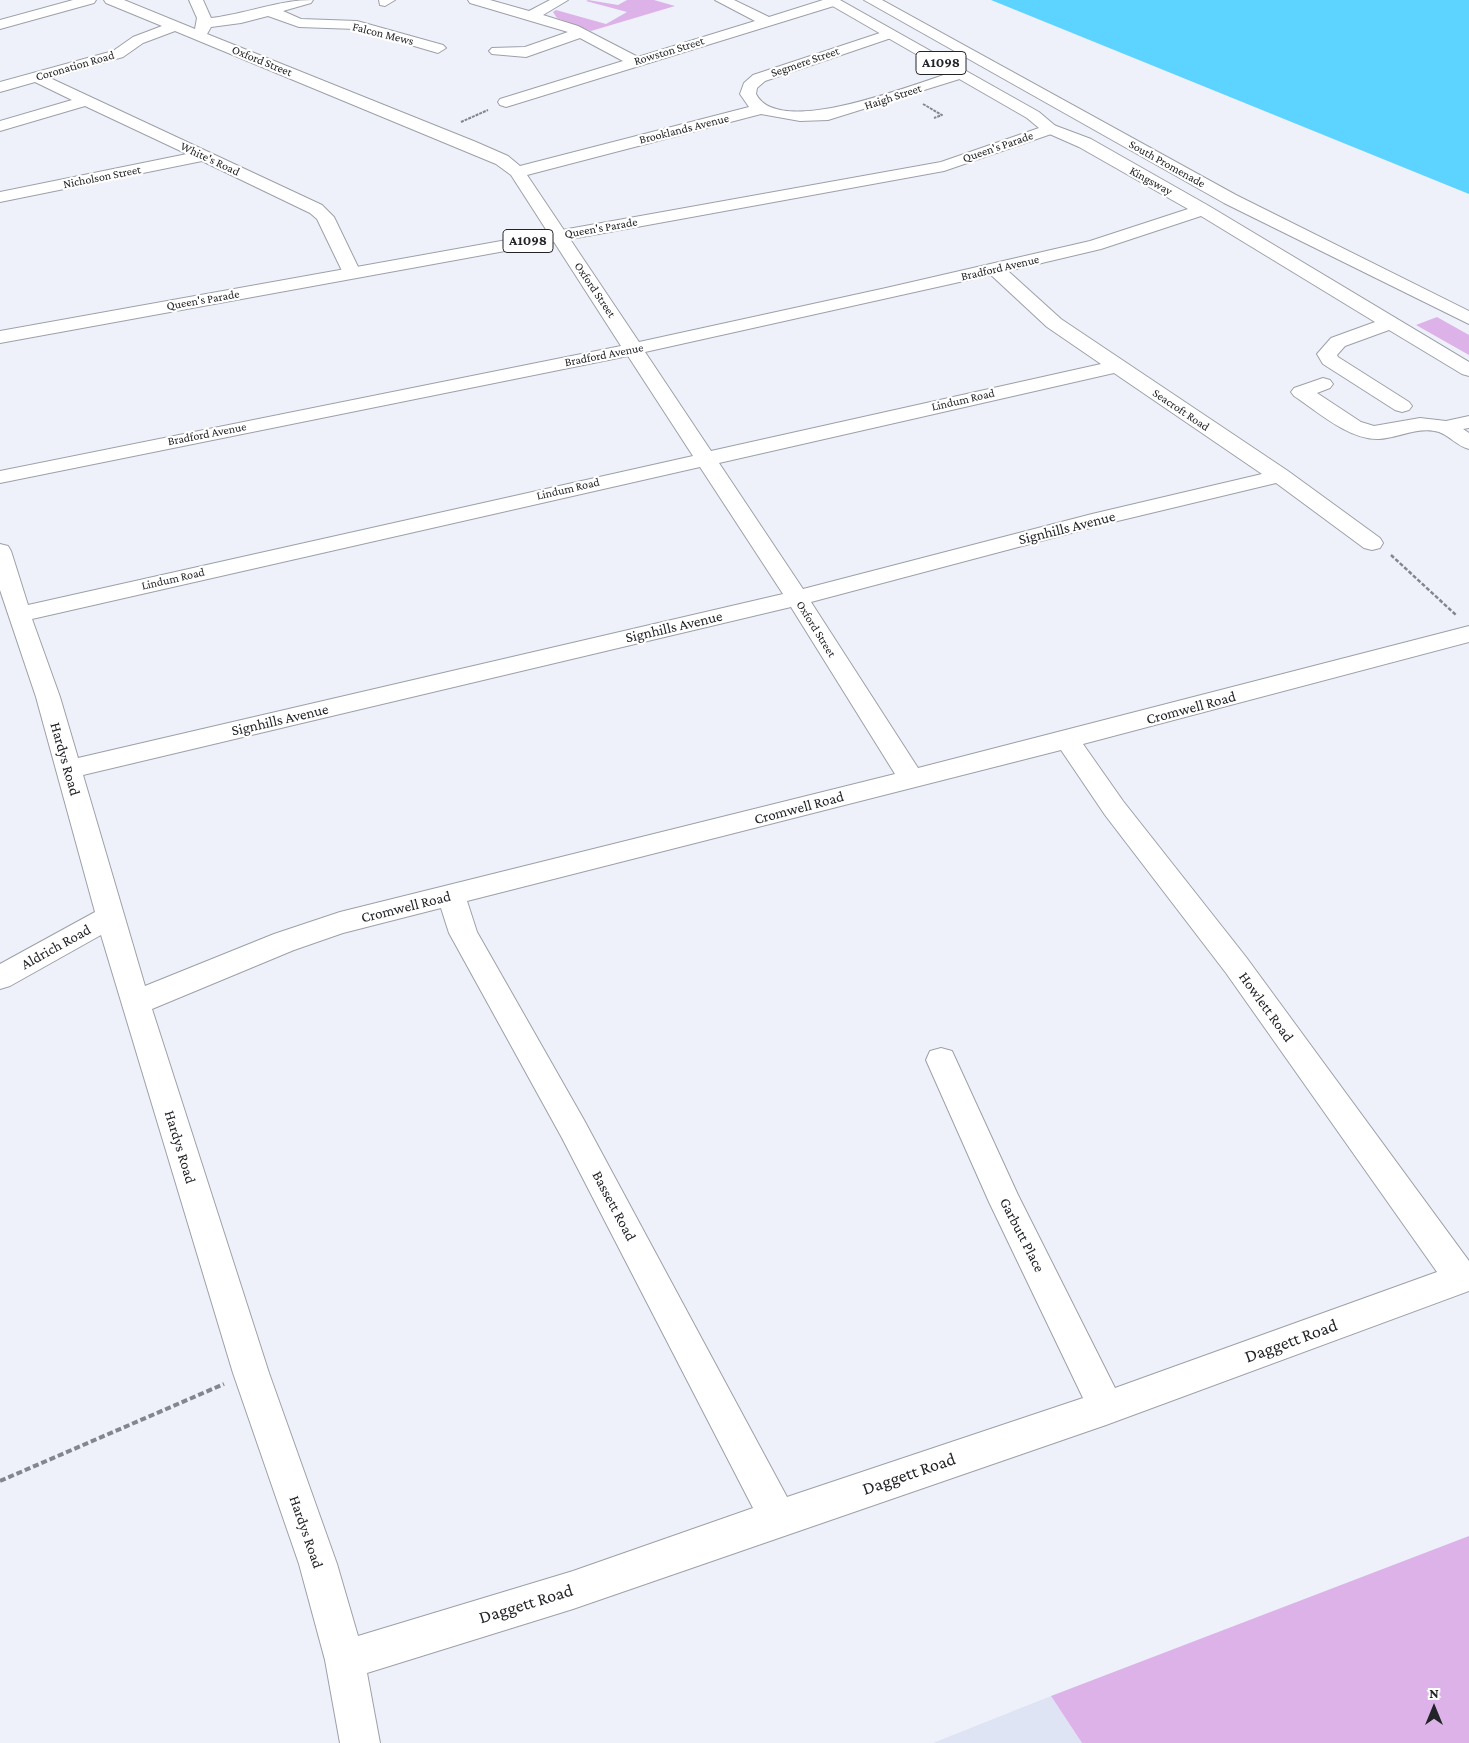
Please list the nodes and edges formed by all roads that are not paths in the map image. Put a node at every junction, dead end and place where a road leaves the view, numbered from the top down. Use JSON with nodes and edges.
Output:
{"nodes":[{"id":1,"x":89,"y":0,"type":"edge"},
{"id":2,"x":111,"y":0,"type":"edge"},
{"id":3,"x":196,"y":0,"type":"edge"},
{"id":4,"x":306,"y":0,"type":"edge"},
{"id":5,"x":475,"y":0,"type":"edge"},
{"id":6,"x":561,"y":0,"type":"edge"},
{"id":7,"x":722,"y":0,"type":"edge"},
{"id":8,"x":871,"y":0,"type":"edge"},
{"id":9,"x":831,"y":1,"type":"edge"},
{"id":10,"x":269,"y":11,"type":"junction"},
{"id":11,"x":531,"y":16,"type":"junction"},
{"id":12,"x":767,"y":21,"type":"junction"},
{"id":13,"x":0,"y":25,"type":"edge"},
{"id":14,"x":176,"y":26,"type":"junction"},
{"id":15,"x":202,"y":29,"type":"junction"},
{"id":16,"x":581,"y":33,"type":"junction"},
{"id":17,"x":889,"y":34,"type":"junction"},
{"id":18,"x":438,"y":48,"type":"dead end"},
{"id":19,"x":497,"y":51,"type":"dead end"},
{"id":20,"x":634,"y":62,"type":"junction"},
{"id":21,"x":961,"y":74,"type":"junction"},
{"id":22,"x":36,"y":77,"type":"junction"},
{"id":23,"x":0,"y":87,"type":"edge"},
{"id":24,"x":86,"y":100,"type":"junction"},
{"id":25,"x":506,"y":102,"type":"road end"},
{"id":26,"x":762,"y":109,"type":"junction"},
{"id":27,"x":853,"y":110,"type":"joint"},
{"id":28,"x":1051,"y":129,"type":"junction"},
{"id":29,"x":2,"y":133,"type":"edge"},
{"id":30,"x":204,"y":156,"type":"junction"},
{"id":31,"x":517,"y":172,"type":"junction"},
{"id":32,"x":0,"y":198,"type":"edge"},
{"id":33,"x":1203,"y":210,"type":"junction"},
{"id":34,"x":559,"y":236,"type":"junction"},
{"id":35,"x":996,"y":270,"type":"junction"},
{"id":36,"x":352,"y":273,"type":"junction"},
{"id":37,"x":1469,"y":318,"type":"edge"},
{"id":38,"x":1390,"y":323,"type":"junction"},
{"id":39,"x":0,"y":338,"type":"edge"},
{"id":40,"x":634,"y":349,"type":"junction"},
{"id":41,"x":1117,"y":366,"type":"junction"},
{"id":42,"x":1469,"y":370,"type":"edge"},
{"id":43,"x":1323,"y":384,"type":"dead end"},
{"id":44,"x":1402,"y":406,"type":"dead end"},
{"id":45,"x":1469,"y":422,"type":"edge"},
{"id":46,"x":1446,"y":427,"type":"junction"},
{"id":47,"x":1469,"y":443,"type":"edge"},
{"id":48,"x":704,"y":458,"type":"junction"},
{"id":49,"x":1280,"y":476,"type":"junction"},
{"id":50,"x":0,"y":477,"type":"edge"},
{"id":51,"x":1372,"y":543,"type":"road end"},
{"id":52,"x":0,"y":552,"type":"edge"},
{"id":53,"x":797,"y":598,"type":"junction"},
{"id":54,"x":19,"y":615,"type":"junction"},
{"id":55,"x":1466,"y":628,"type":"edge"},
{"id":56,"x":1067,"y":740,"type":"junction"},
{"id":57,"x":67,"y":770,"type":"junction"},
{"id":58,"x":912,"y":778,"type":"junction"},
{"id":59,"x":451,"y":895,"type":"junction"},
{"id":60,"x":112,"y":916,"type":"junction"},
{"id":61,"x":0,"y":978,"type":"edge"},
{"id":62,"x":136,"y":1003,"type":"junction"},
{"id":63,"x":941,"y":1060,"type":"dead end"},
{"id":64,"x":1465,"y":1277,"type":"edge"},
{"id":65,"x":1106,"y":1408,"type":"junction"},
{"id":66,"x":778,"y":1518,"type":"junction"},
{"id":67,"x":345,"y":1660,"type":"junction"},
{"id":68,"x":360,"y":1743,"type":"edge"}],
"edges":[{"from":1,"to":13,"type":"street"},
{"from":2,"to":14,"type":"street","name":"Oxford Street"},
{"from":3,"to":15,"type":"street"},
{"from":4,"to":10,"type":"street"},
{"from":5,"to":11,"type":"street"},
{"from":6,"to":11,"type":"street"},
{"from":7,"to":12,"type":"street"},
{"from":8,"to":37,"type":"street","name":"South Promenade"},
{"from":9,"to":12,"type":"street","name":"Rowston Street"},
{"from":9,"to":17,"type":"street","name":"Kingsway","number":"A1098"},
{"from":10,"to":15,"type":"street"},
{"from":10,"to":18,"type":"street","name":"Falcon Mews"},
{"from":11,"to":16,"type":"street"},
{"from":12,"to":20,"type":"street","name":"Rowston Street"},
{"from":14,"to":15,"type":"street","name":"Oxford Street"},
{"from":14,"to":22,"type":"street","name":"Coronation Road"},
{"from":15,"to":31,"type":"street","name":"Oxford Street"},
{"from":16,"to":19,"type":"street"},
{"from":16,"to":20,"type":"street"},
{"from":17,"to":21,"type":"street","name":"Kingsway","number":"A1098"},
{"from":17,"to":26,"type":"street","name":"Segmere Street"},
{"from":20,"to":25,"type":"street","name":"Rowston Street"},
{"from":21,"to":27,"type":"street","name":"Haigh Street"},
{"from":21,"to":28,"type":"street","name":"Kingsway","number":"A1098"},
{"from":22,"to":23,"type":"street","name":"Coronation Road"},
{"from":22,"to":24,"type":"street","name":"White's Road"},
{"from":24,"to":29,"type":"street"},
{"from":24,"to":30,"type":"street","name":"White's Road"},
{"from":26,"to":27,"type":"street","name":"Brooklands Avenue"},
{"from":26,"to":31,"type":"street","name":"Brooklands Avenue"},
{"from":28,"to":33,"type":"street","name":"Kingsway"},
{"from":28,"to":34,"type":"street","name":"Queen's Parade","number":"A1098"},
{"from":30,"to":32,"type":"street","name":"Nicholson Street"},
{"from":30,"to":36,"type":"street","name":"White's Road"},
{"from":31,"to":34,"type":"street","name":"Oxford Street"},
{"from":33,"to":35,"type":"street","name":"Bradford Avenue"},
{"from":33,"to":38,"type":"street","name":"Kingsway"},
{"from":34,"to":36,"type":"street","name":"Queen's Parade","number":"A1098"},
{"from":34,"to":40,"type":"street","name":"Oxford Street"},
{"from":35,"to":40,"type":"street","name":"Bradford Avenue"},
{"from":35,"to":41,"type":"street","name":"Seacroft Road"},
{"from":36,"to":39,"type":"street","name":"Queen's Parade","number":"A1098"},
{"from":38,"to":42,"type":"street","name":"Kingsway"},
{"from":38,"to":44,"type":"street"},
{"from":40,"to":48,"type":"street","name":"Oxford Street"},
{"from":40,"to":50,"type":"street","name":"Bradford Avenue"},
{"from":41,"to":48,"type":"street","name":"Lindum Road"},
{"from":41,"to":49,"type":"street","name":"Seacroft Road"},
{"from":43,"to":46,"type":"street"},
{"from":45,"to":46,"type":"street"},
{"from":46,"to":47,"type":"street"},
{"from":48,"to":53,"type":"street","name":"Oxford Street"},
{"from":48,"to":54,"type":"street","name":"Lindum Road"},
{"from":49,"to":51,"type":"street","name":"Seacroft Road"},
{"from":49,"to":53,"type":"street","name":"Signhills Avenue"},
{"from":52,"to":54,"type":"street","name":"Hardys Road"},
{"from":53,"to":57,"type":"street","name":"Signhills Avenue"},
{"from":53,"to":58,"type":"street","name":"Oxford Street"},
{"from":54,"to":57,"type":"street","name":"Hardys Road"},
{"from":55,"to":56,"type":"street","name":"Cromwell Road"},
{"from":56,"to":58,"type":"street","name":"Cromwell Road"},
{"from":56,"to":64,"type":"street","name":"Howlett Road"},
{"from":57,"to":60,"type":"street","name":"Hardys Road"},
{"from":58,"to":59,"type":"street","name":"Cromwell Road"},
{"from":59,"to":62,"type":"street","name":"Cromwell Road"},
{"from":59,"to":66,"type":"street","name":"Bassett Road"},
{"from":60,"to":61,"type":"street","name":"Aldrich Road"},
{"from":60,"to":62,"type":"street","name":"Hardys Road"},
{"from":62,"to":67,"type":"street","name":"Hardys Road"},
{"from":63,"to":65,"type":"street","name":"Garbutt Place"},
{"from":64,"to":65,"type":"street","name":"Daggett Road"},
{"from":65,"to":66,"type":"street","name":"Daggett Road"},
{"from":66,"to":67,"type":"street","name":"Daggett Road"},
{"from":67,"to":68,"type":"street","name":"Hardys Road"}]}
